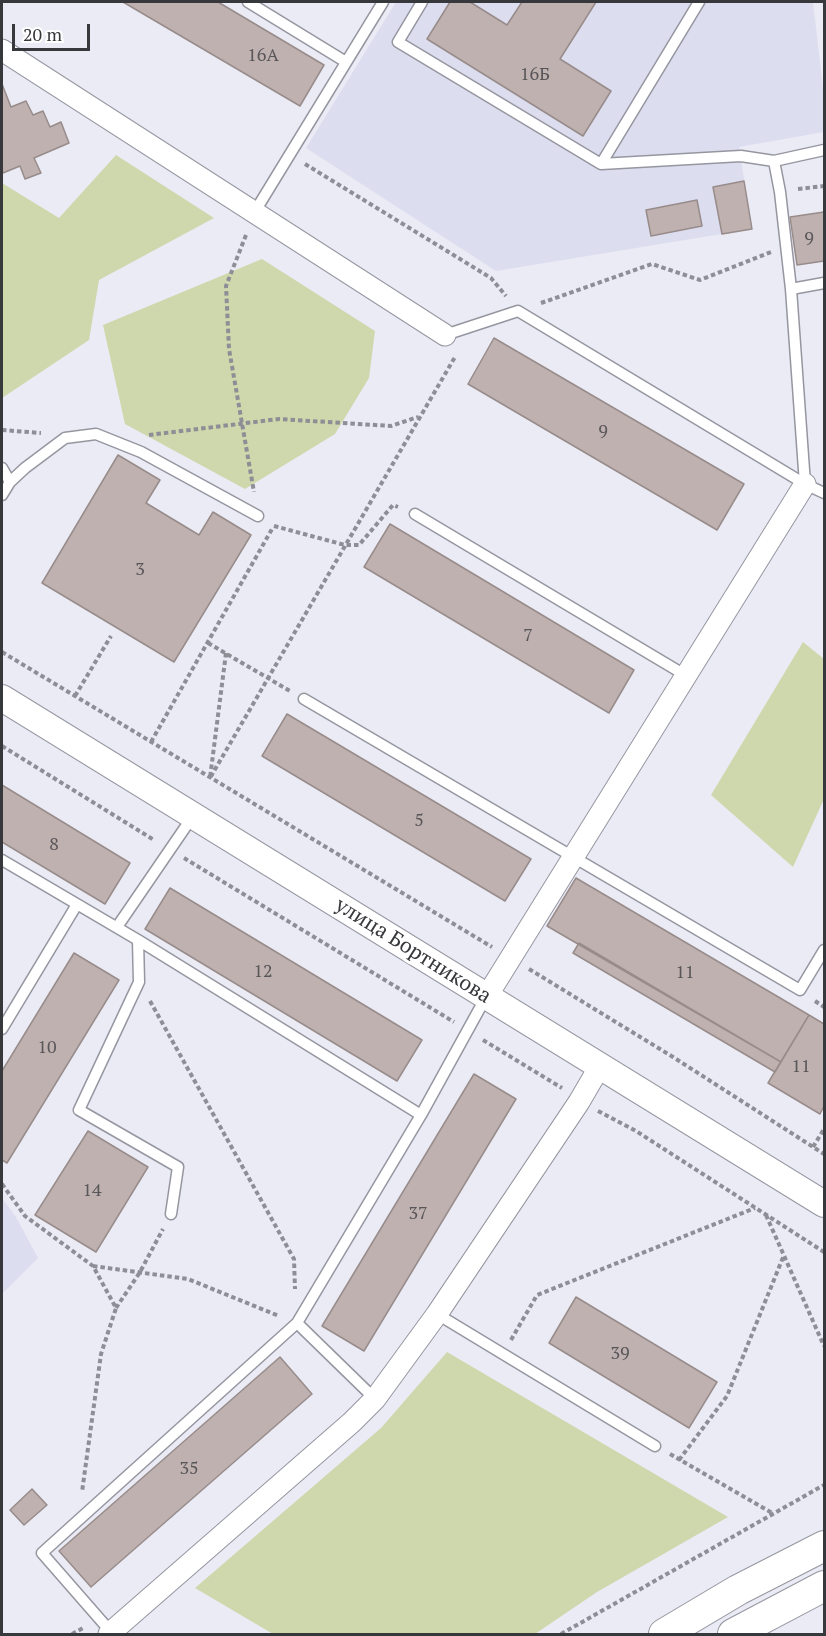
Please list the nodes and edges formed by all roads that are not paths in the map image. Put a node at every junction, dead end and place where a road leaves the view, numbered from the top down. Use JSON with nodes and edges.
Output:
{"nodes":[{"id":1,"x":248,"y":2,"type":"edge"},
{"id":2,"x":383,"y":2,"type":"edge"},
{"id":3,"x":422,"y":2,"type":"edge"},
{"id":4,"x":699,"y":2,"type":"edge"},
{"id":5,"x":2,"y":50,"type":"edge"},
{"id":6,"x":346,"y":62,"type":"junction"},
{"id":7,"x":825,"y":150,"type":"edge"},
{"id":8,"x":774,"y":161,"type":"junction"},
{"id":9,"x":601,"y":164,"type":"junction"},
{"id":10,"x":254,"y":213,"type":"junction"},
{"id":11,"x":825,"y":283,"type":"edge"},
{"id":12,"x":791,"y":289,"type":"junction"},
{"id":13,"x":445,"y":335,"type":"joint"},
{"id":14,"x":2,"y":468,"type":"edge"},
{"id":15,"x":10,"y":482,"type":"junction"},
{"id":16,"x":805,"y":484,"type":"junction"},
{"id":17,"x":825,"y":494,"type":"edge"},
{"id":18,"x":2,"y":495,"type":"edge"},
{"id":19,"x":415,"y":514,"type":"road end"},
{"id":20,"x":258,"y":516,"type":"dead end"},
{"id":21,"x":685,"y":675,"type":"junction"},
{"id":22,"x":2,"y":698,"type":"edge"},
{"id":23,"x":304,"y":699,"type":"road end"},
{"id":24,"x":194,"y":816,"type":"junction"},
{"id":25,"x":572,"y":858,"type":"junction"},
{"id":26,"x":2,"y":860,"type":"edge"},
{"id":27,"x":76,"y":906,"type":"junction"},
{"id":28,"x":117,"y":927,"type":"junction"},
{"id":29,"x":138,"y":940,"type":"junction"},
{"id":30,"x":825,"y":950,"type":"edge"},
{"id":31,"x":487,"y":996,"type":"junction"},
{"id":32,"x":2,"y":1029,"type":"edge"},
{"id":33,"x":600,"y":1066,"type":"junction"},
{"id":34,"x":421,"y":1115,"type":"junction"},
{"id":35,"x":825,"y":1203,"type":"edge"},
{"id":36,"x":171,"y":1214,"type":"road end"},
{"id":37,"x":437,"y":1314,"type":"junction"},
{"id":38,"x":297,"y":1323,"type":"junction"},
{"id":39,"x":375,"y":1399,"type":"junction"},
{"id":40,"x":655,"y":1446,"type":"road end"},
{"id":41,"x":825,"y":1546,"type":"edge"},
{"id":42,"x":825,"y":1586,"type":"edge"},
{"id":43,"x":110,"y":1634,"type":"edge"},
{"id":44,"x":664,"y":1635,"type":"edge"},
{"id":45,"x":733,"y":1635,"type":"edge"}],
"edges":[{"from":1,"to":6,"type":"lane"},
{"from":2,"to":6,"type":"lane"},
{"from":3,"to":9,"type":"lane"},
{"from":4,"to":9,"type":"lane"},
{"from":5,"to":10,"type":"street"},
{"from":6,"to":10,"type":"lane"},
{"from":7,"to":8,"type":"lane"},
{"from":8,"to":9,"type":"lane"},
{"from":8,"to":12,"type":"lane"},
{"from":10,"to":13,"type":"street"},
{"from":11,"to":12,"type":"lane"},
{"from":12,"to":16,"type":"lane"},
{"from":13,"to":16,"type":"lane"},
{"from":14,"to":15,"type":"lane"},
{"from":15,"to":18,"type":"lane"},
{"from":15,"to":20,"type":"lane"},
{"from":16,"to":17,"type":"lane"},
{"from":16,"to":21,"type":"street"},
{"from":19,"to":21,"type":"lane"},
{"from":21,"to":25,"type":"street"},
{"from":22,"to":24,"type":"street","name":"улица Бортникова"},
{"from":23,"to":25,"type":"lane"},
{"from":24,"to":28,"type":"lane"},
{"from":24,"to":31,"type":"street","name":"улица Бортникова"},
{"from":25,"to":30,"type":"lane"},
{"from":25,"to":31,"type":"street"},
{"from":26,"to":27,"type":"lane"},
{"from":27,"to":28,"type":"lane"},
{"from":27,"to":32,"type":"lane"},
{"from":28,"to":29,"type":"lane"},
{"from":29,"to":34,"type":"lane"},
{"from":29,"to":36,"type":"lane"},
{"from":31,"to":33,"type":"street","name":"улица Бортникова"},
{"from":31,"to":34,"type":"lane"},
{"from":33,"to":35,"type":"street","name":"улица Бортникова"},
{"from":33,"to":37,"type":"street"},
{"from":34,"to":38,"type":"lane"},
{"from":37,"to":39,"type":"street"},
{"from":37,"to":40,"type":"lane"},
{"from":38,"to":39,"type":"lane"},
{"from":38,"to":43,"type":"lane"},
{"from":39,"to":43,"type":"street"},
{"from":41,"to":44,"type":"main road"},
{"from":42,"to":45,"type":"main road"}]}
